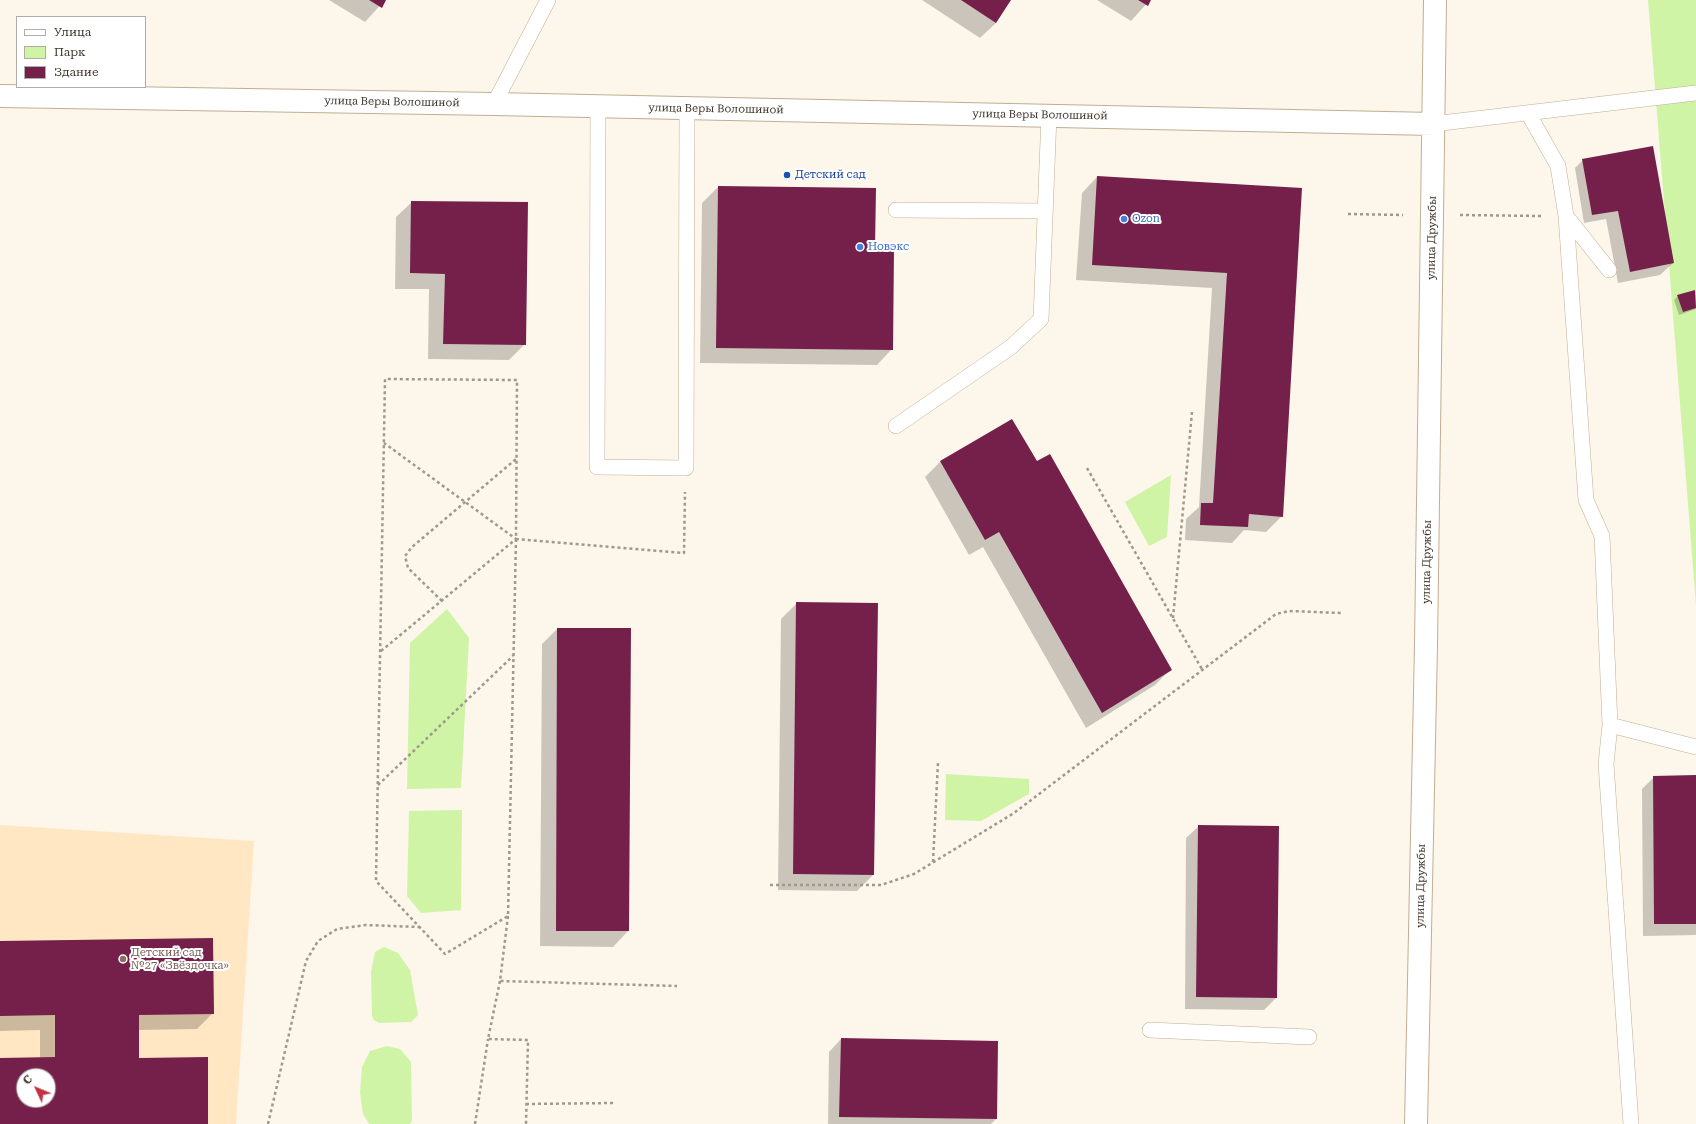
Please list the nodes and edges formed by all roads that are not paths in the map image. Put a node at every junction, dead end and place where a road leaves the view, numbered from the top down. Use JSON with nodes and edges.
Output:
{"nodes":[{"id":1,"x":548,"y":0,"type":"edge"},
{"id":2,"x":1435,"y":0,"type":"edge"},
{"id":3,"x":1696,"y":93,"type":"edge"},
{"id":4,"x":0,"y":96,"type":"edge"},
{"id":5,"x":494,"y":104,"type":"junction"},
{"id":6,"x":598,"y":106,"type":"junction"},
{"id":7,"x":687,"y":108,"type":"junction"},
{"id":8,"x":1528,"y":113,"type":"junction"},
{"id":9,"x":1049,"y":115,"type":"junction"},
{"id":10,"x":1433,"y":124,"type":"junction"},
{"id":11,"x":896,"y":210,"type":"dead end"},
{"id":12,"x":1045,"y":211,"type":"junction"},
{"id":13,"x":1566,"y":216,"type":"junction"},
{"id":14,"x":1609,"y":270,"type":"dead end"},
{"id":15,"x":896,"y":426,"type":"dead end"},
{"id":16,"x":1610,"y":725,"type":"junction"},
{"id":17,"x":1696,"y":747,"type":"edge"},
{"id":18,"x":1150,"y":1030,"type":"dead end"},
{"id":19,"x":1309,"y":1037,"type":"dead end"},
{"id":20,"x":1416,"y":1124,"type":"edge"},
{"id":21,"x":1631,"y":1124,"type":"edge"}],
"edges":[{"from":1,"to":5,"type":"lane"},
{"from":2,"to":10,"type":"street","name":"улица Дружбы"},
{"from":3,"to":8,"type":"lane"},
{"from":4,"to":5,"type":"street","name":"улица Веры Волошиной"},
{"from":5,"to":6,"type":"street","name":"улица Веры Волошиной"},
{"from":6,"to":7,"type":"street","name":"улица Веры Волошиной"},
{"from":6,"to":7,"type":"lane"},
{"from":7,"to":9,"type":"street","name":"улица Веры Волошиной"},
{"from":8,"to":10,"type":"lane"},
{"from":8,"to":13,"type":"lane"},
{"from":9,"to":10,"type":"street","name":"улица Веры Волошиной"},
{"from":9,"to":12,"type":"lane"},
{"from":10,"to":20,"type":"street","name":"улица Дружбы"},
{"from":11,"to":12,"type":"lane"},
{"from":12,"to":15,"type":"lane"},
{"from":13,"to":14,"type":"lane"},
{"from":13,"to":16,"type":"lane"},
{"from":16,"to":17,"type":"lane"},
{"from":16,"to":21,"type":"lane"},
{"from":18,"to":19,"type":"lane"}]}
